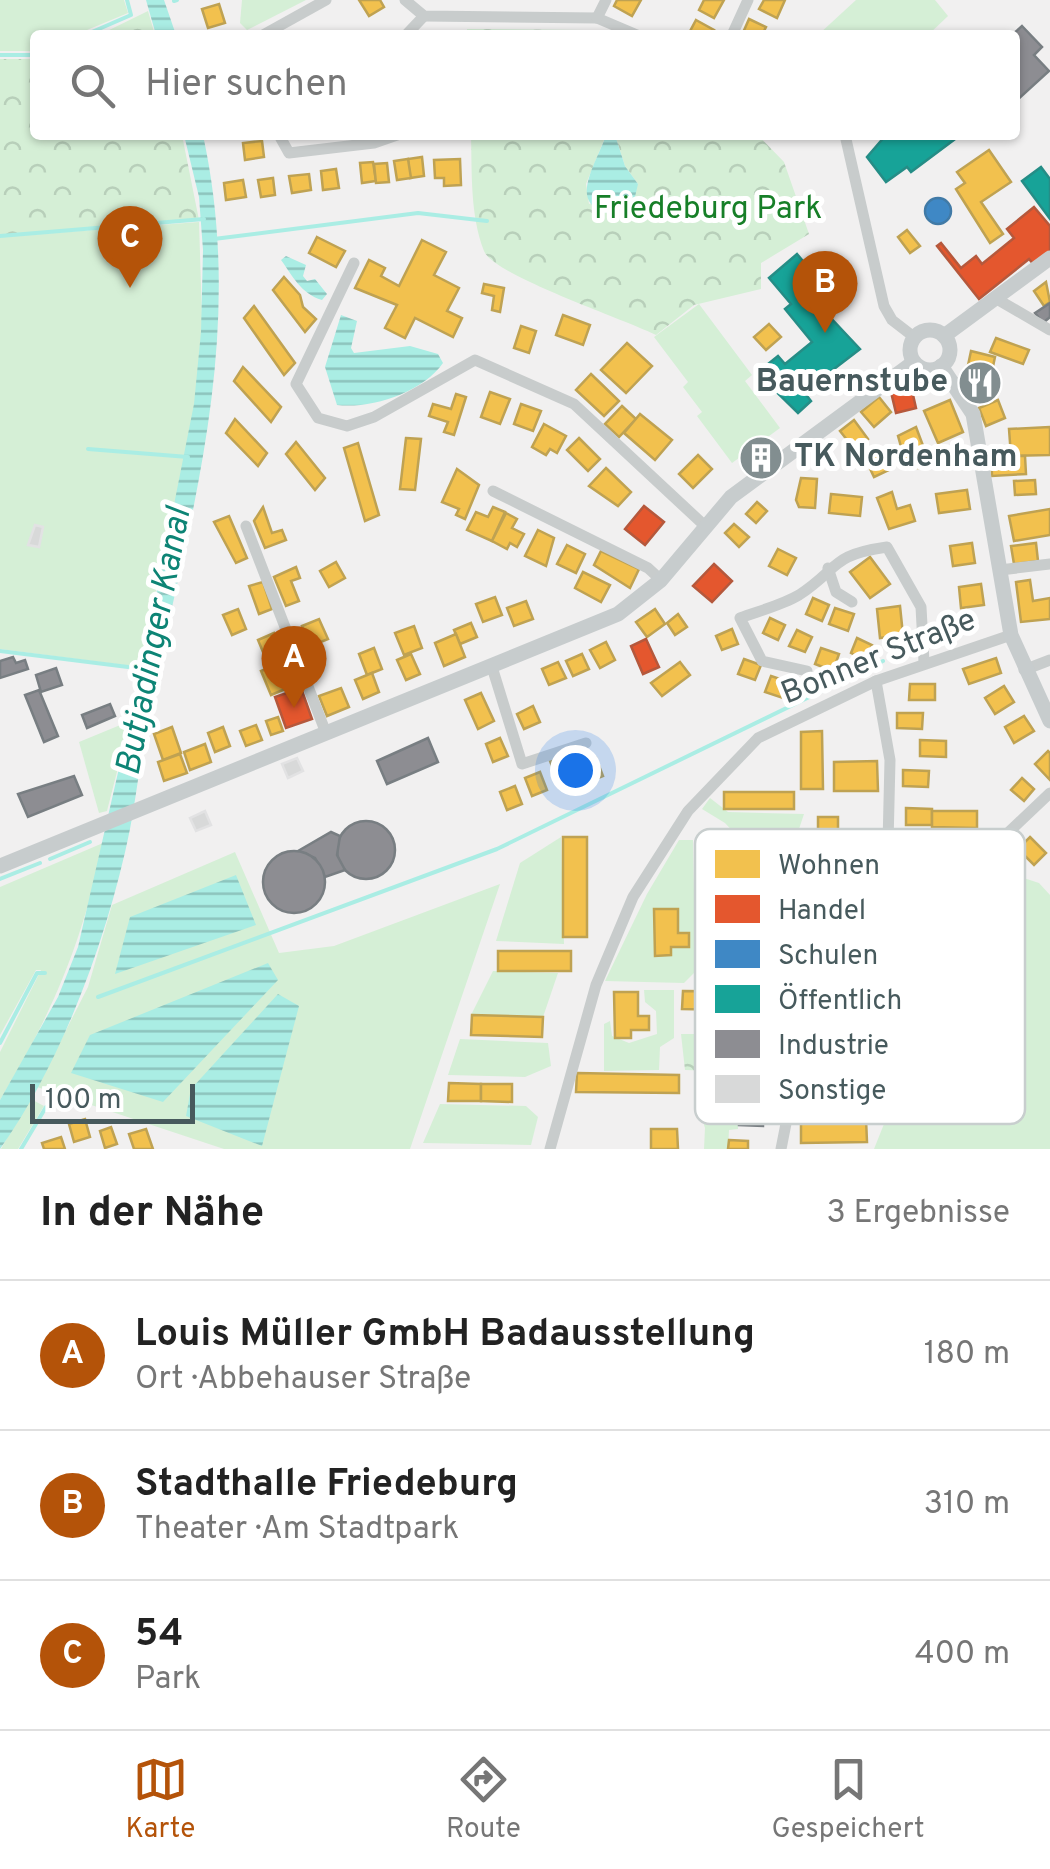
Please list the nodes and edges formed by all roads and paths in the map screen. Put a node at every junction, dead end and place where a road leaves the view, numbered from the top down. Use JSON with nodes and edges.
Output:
{"nodes":[{"id":1,"x":326,"y":0,"type":"edge"},
{"id":2,"x":405,"y":0,"type":"edge"},
{"id":3,"x":475,"y":0,"type":"edge"},
{"id":4,"x":606,"y":0,"type":"edge"},
{"id":5,"x":748,"y":0,"type":"edge"},
{"id":6,"x":475,"y":15,"type":"junction"},
{"id":7,"x":424,"y":16,"type":"junction"},
{"id":8,"x":597,"y":18,"type":"junction"},
{"id":9,"x":272,"y":30,"type":"edge"},
{"id":10,"x":411,"y":30,"type":"edge"},
{"id":11,"x":625,"y":30,"type":"edge"},
{"id":12,"x":734,"y":30,"type":"edge"},
{"id":13,"x":282,"y":140,"type":"edge"},
{"id":14,"x":392,"y":140,"type":"edge"},
{"id":15,"x":846,"y":140,"type":"edge"},
{"id":16,"x":1050,"y":258,"type":"edge"},
{"id":17,"x":354,"y":264,"type":"dead end"},
{"id":18,"x":996,"y":298,"type":"junction"},
{"id":19,"x":1050,"y":330,"type":"edge"},
{"id":20,"x":944,"y":336,"type":"junction"},
{"id":21,"x":914,"y":337,"type":"junction"},
{"id":22,"x":914,"y":362,"type":"junction"},
{"id":23,"x":941,"y":366,"type":"junction"},
{"id":24,"x":494,"y":491,"type":"dead end"},
{"id":25,"x":246,"y":526,"type":"dead end"},
{"id":26,"x":704,"y":526,"type":"junction"},
{"id":27,"x":1050,"y":564,"type":"edge"},
{"id":28,"x":828,"y":568,"type":"junction"},
{"id":29,"x":1000,"y":570,"type":"junction"},
{"id":30,"x":661,"y":580,"type":"junction"},
{"id":31,"x":852,"y":602,"type":"dead end"},
{"id":32,"x":1011,"y":635,"type":"junction"},
{"id":33,"x":1050,"y":660,"type":"edge"},
{"id":34,"x":924,"y":662,"type":"junction"},
{"id":35,"x":492,"y":667,"type":"junction"},
{"id":36,"x":1024,"y":670,"type":"junction"},
{"id":37,"x":807,"y":671,"type":"dead end"},
{"id":38,"x":876,"y":681,"type":"junction"},
{"id":39,"x":1050,"y":721,"type":"edge"},
{"id":40,"x":326,"y":732,"type":"junction"},
{"id":41,"x":586,"y":744,"type":"dead end"},
{"id":42,"x":1050,"y":793,"type":"edge"},
{"id":43,"x":888,"y":829,"type":"edge"},
{"id":44,"x":1011,"y":829,"type":"edge"},
{"id":45,"x":0,"y":866,"type":"edge"},
{"id":46,"x":786,"y":1124,"type":"edge"},
{"id":47,"x":550,"y":1149,"type":"edge"},
{"id":48,"x":781,"y":1149,"type":"edge"}],
"edges":[{"from":1,"to":9,"type":"street"},
{"from":2,"to":7,"type":"street"},
{"from":3,"to":6,"type":"street"},
{"from":4,"to":8,"type":"street"},
{"from":5,"to":12,"type":"street"},
{"from":6,"to":7,"type":"street"},
{"from":6,"to":8,"type":"street"},
{"from":7,"to":10,"type":"street"},
{"from":8,"to":11,"type":"street"},
{"from":13,"to":14,"type":"street"},
{"from":15,"to":21,"type":"street"},
{"from":16,"to":18,"type":"street"},
{"from":17,"to":26,"type":"street"},
{"from":18,"to":19,"type":"street"},
{"from":18,"to":20,"type":"street"},
{"from":20,"to":21,"type":"street"},
{"from":20,"to":23,"type":"street"},
{"from":21,"to":22,"type":"street"},
{"from":22,"to":23,"type":"street"},
{"from":22,"to":26,"type":"street"},
{"from":23,"to":29,"type":"street"},
{"from":24,"to":30,"type":"street"},
{"from":25,"to":40,"type":"street"},
{"from":26,"to":30,"type":"street"},
{"from":27,"to":29,"type":"street"},
{"from":28,"to":31,"type":"street"},
{"from":28,"to":34,"type":"street"},
{"from":28,"to":37,"type":"street"},
{"from":29,"to":32,"type":"street"},
{"from":30,"to":35,"type":"street"},
{"from":32,"to":34,"type":"street","name":"Bonner Straße"},
{"from":32,"to":36,"type":"street"},
{"from":33,"to":36,"type":"street"},
{"from":34,"to":38,"type":"street","name":"Bonner Straße"},
{"from":35,"to":40,"type":"street"},
{"from":35,"to":41,"type":"street"},
{"from":36,"to":39,"type":"street"},
{"from":38,"to":43,"type":"street"},
{"from":38,"to":47,"type":"street","name":"Bonner Straße"},
{"from":40,"to":45,"type":"street"},
{"from":42,"to":44,"type":"street"},
{"from":46,"to":48,"type":"street"}]}
